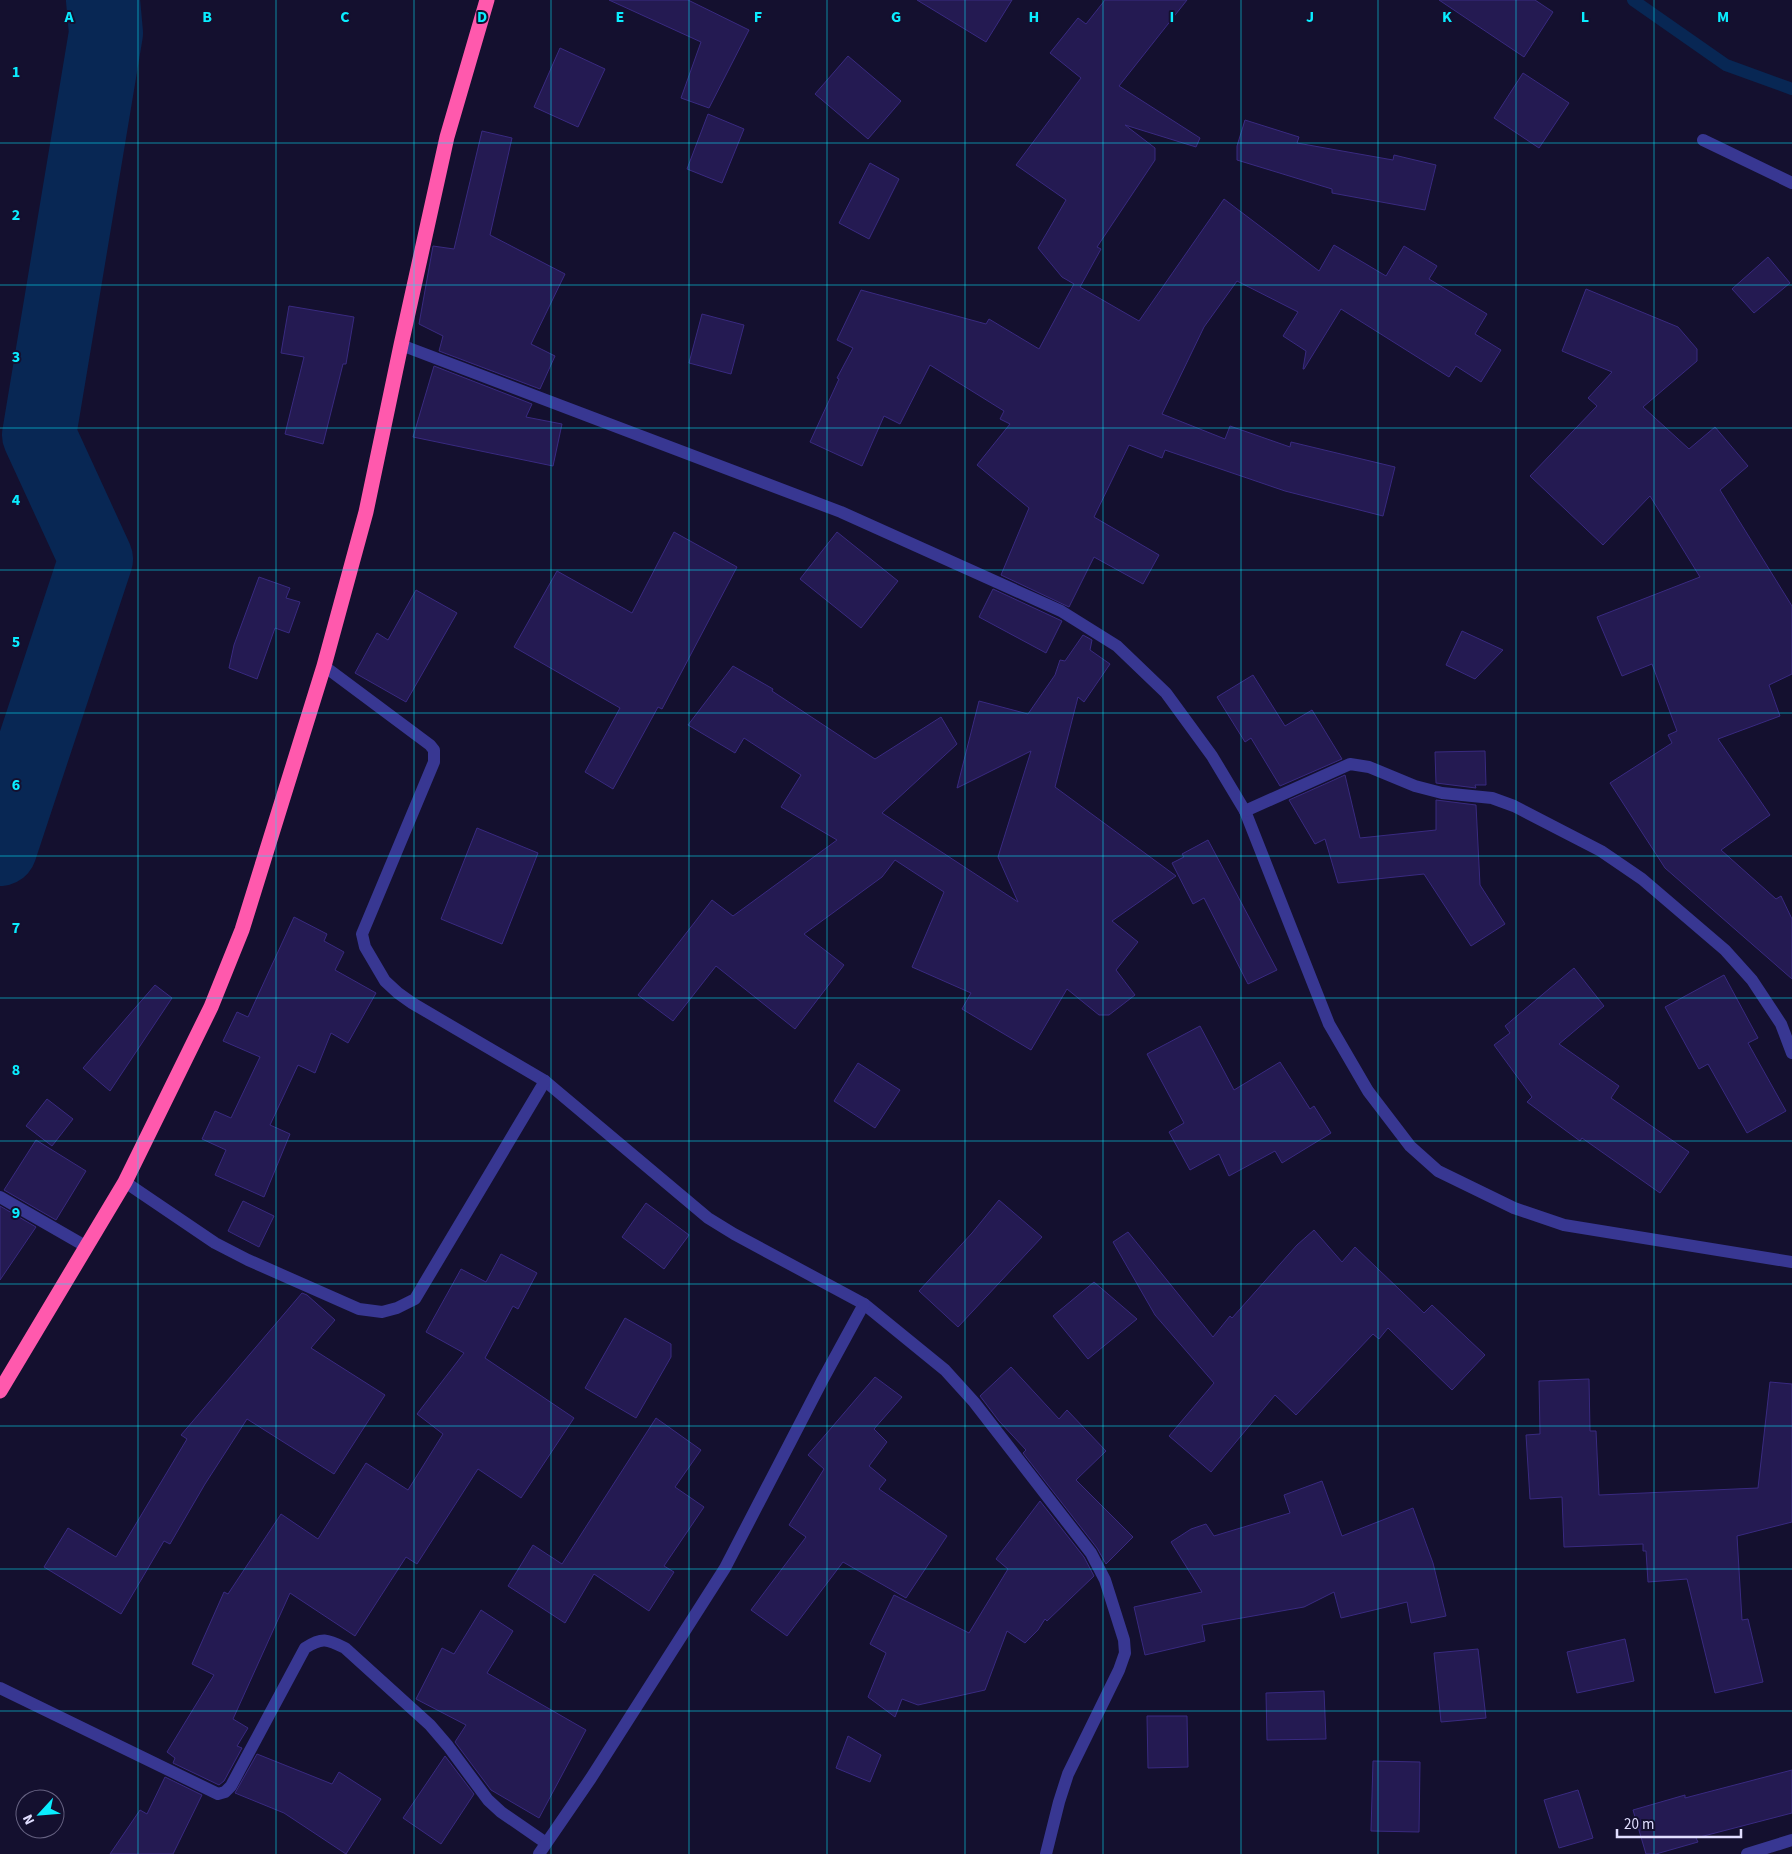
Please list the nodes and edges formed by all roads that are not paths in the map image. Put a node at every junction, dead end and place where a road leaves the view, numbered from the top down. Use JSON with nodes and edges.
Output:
{"nodes":[{"id":1,"x":486,"y":0,"type":"edge"},
{"id":2,"x":1703,"y":140,"type":"dead end"},
{"id":3,"x":1792,"y":183,"type":"edge"},
{"id":4,"x":401,"y":345,"type":"junction"},
{"id":5,"x":324,"y":666,"type":"junction"},
{"id":6,"x":1244,"y":810,"type":"junction"},
{"id":7,"x":1786,"y":1022,"type":"edge"},
{"id":8,"x":1792,"y":1053,"type":"edge"},
{"id":9,"x":545,"y":1080,"type":"junction"},
{"id":10,"x":125,"y":1182,"type":"junction"},
{"id":11,"x":0,"y":1197,"type":"edge"},
{"id":12,"x":87,"y":1247,"type":"junction"},
{"id":13,"x":1792,"y":1262,"type":"edge"},
{"id":14,"x":864,"y":1304,"type":"junction"},
{"id":15,"x":0,"y":1391,"type":"edge"},
{"id":16,"x":0,"y":1688,"type":"edge"},
{"id":17,"x":1792,"y":1840,"type":"edge"},
{"id":18,"x":546,"y":1843,"type":"junction"},
{"id":19,"x":539,"y":1854,"type":"edge"},
{"id":20,"x":1046,"y":1854,"type":"edge"},
{"id":21,"x":1746,"y":1854,"type":"edge"}],
"edges":[{"from":1,"to":4,"type":"highway"},
{"from":2,"to":3,"type":"street"},
{"from":4,"to":5,"type":"highway"},
{"from":4,"to":6,"type":"street"},
{"from":5,"to":9,"type":"street"},
{"from":5,"to":10,"type":"highway"},
{"from":6,"to":7,"type":"street"},
{"from":6,"to":13,"type":"street"},
{"from":7,"to":8,"type":"street"},
{"from":9,"to":10,"type":"street"},
{"from":9,"to":14,"type":"street"},
{"from":10,"to":12,"type":"highway"},
{"from":11,"to":12,"type":"street"},
{"from":12,"to":15,"type":"highway"},
{"from":14,"to":18,"type":"street"},
{"from":14,"to":20,"type":"street"},
{"from":16,"to":18,"type":"street"},
{"from":17,"to":21,"type":"street"},
{"from":18,"to":19,"type":"street"}]}
